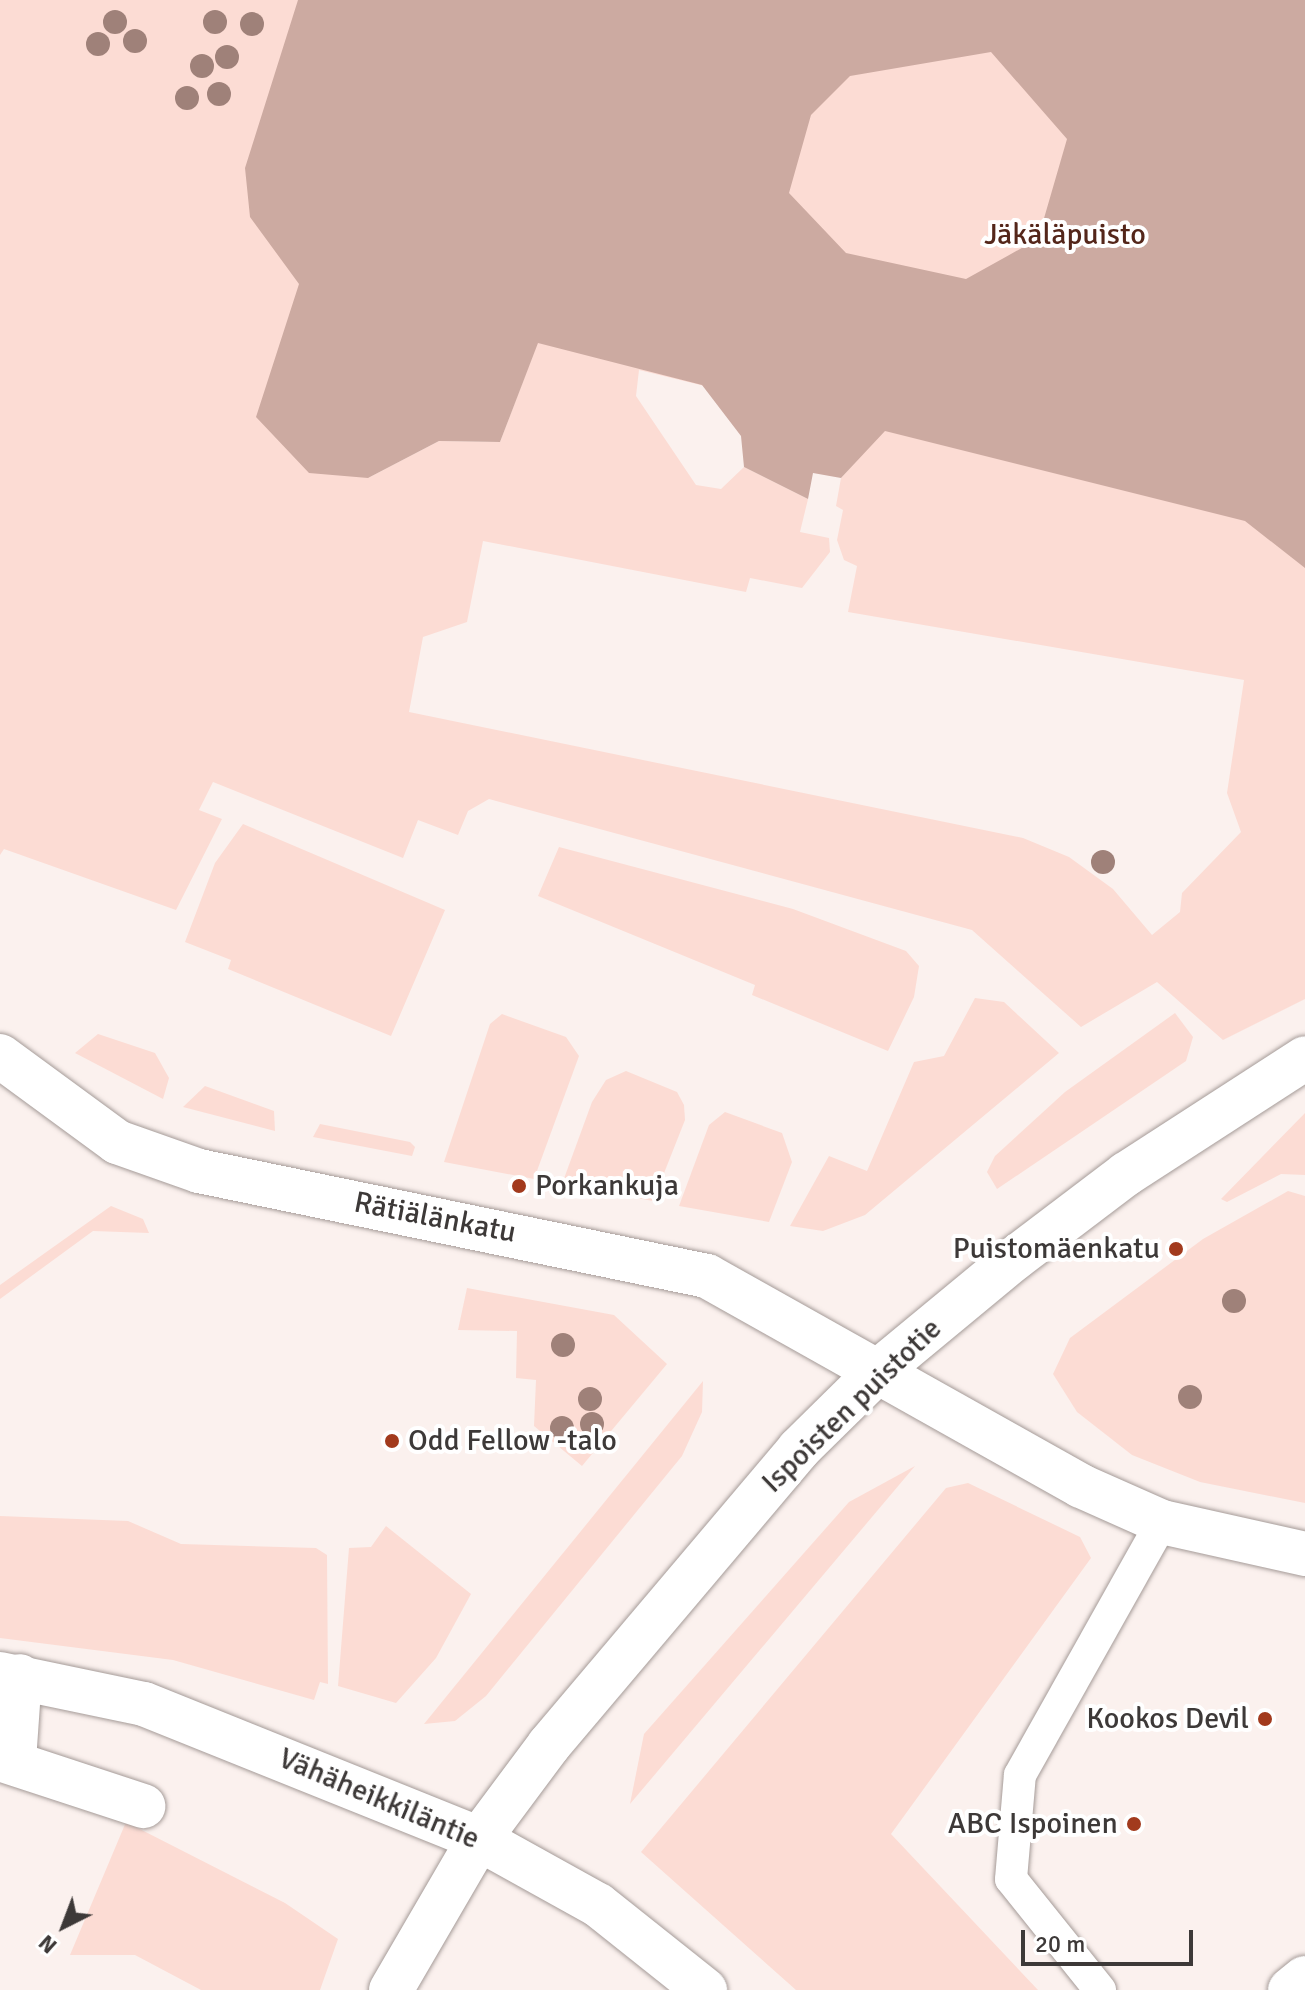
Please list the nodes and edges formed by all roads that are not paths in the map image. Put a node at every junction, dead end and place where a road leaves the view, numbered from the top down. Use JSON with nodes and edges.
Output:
{"nodes":[{"id":1,"x":0,"y":1056,"type":"edge"},
{"id":2,"x":1305,"y":1058,"type":"edge"},
{"id":3,"x":876,"y":1373,"type":"junction"},
{"id":4,"x":1162,"y":1522,"type":"junction"},
{"id":5,"x":1305,"y":1554,"type":"edge"},
{"id":6,"x":10,"y":1675,"type":"edge"},
{"id":7,"x":7,"y":1760,"type":"edge"},
{"id":8,"x":143,"y":1806,"type":"dead end"},
{"id":9,"x":479,"y":1839,"type":"junction"},
{"id":10,"x":1305,"y":1978,"type":"edge"},
{"id":11,"x":391,"y":1990,"type":"edge"},
{"id":12,"x":705,"y":1990,"type":"edge"},
{"id":13,"x":1100,"y":1990,"type":"edge"},
{"id":14,"x":1290,"y":1990,"type":"edge"}],
"edges":[{"from":1,"to":3,"type":"street","name":"Rätiälänkatu"},
{"from":2,"to":3,"type":"street","name":"Ispoisten puistotie"},
{"from":3,"to":4,"type":"street"},
{"from":3,"to":9,"type":"street","name":"Ispoisten puistotie"},
{"from":4,"to":5,"type":"street"},
{"from":4,"to":13,"type":"lane"},
{"from":6,"to":7,"type":"street","name":"Vähäheikkiläntie"},
{"from":6,"to":9,"type":"street","name":"Vähäheikkiläntie"},
{"from":7,"to":8,"type":"street","name":"Vähäheikkiläntie"},
{"from":9,"to":11,"type":"street","name":"Ispoisten puistotie"},
{"from":9,"to":12,"type":"street","name":"Vähäheikkiläntie"},
{"from":10,"to":14,"type":"street"}]}
